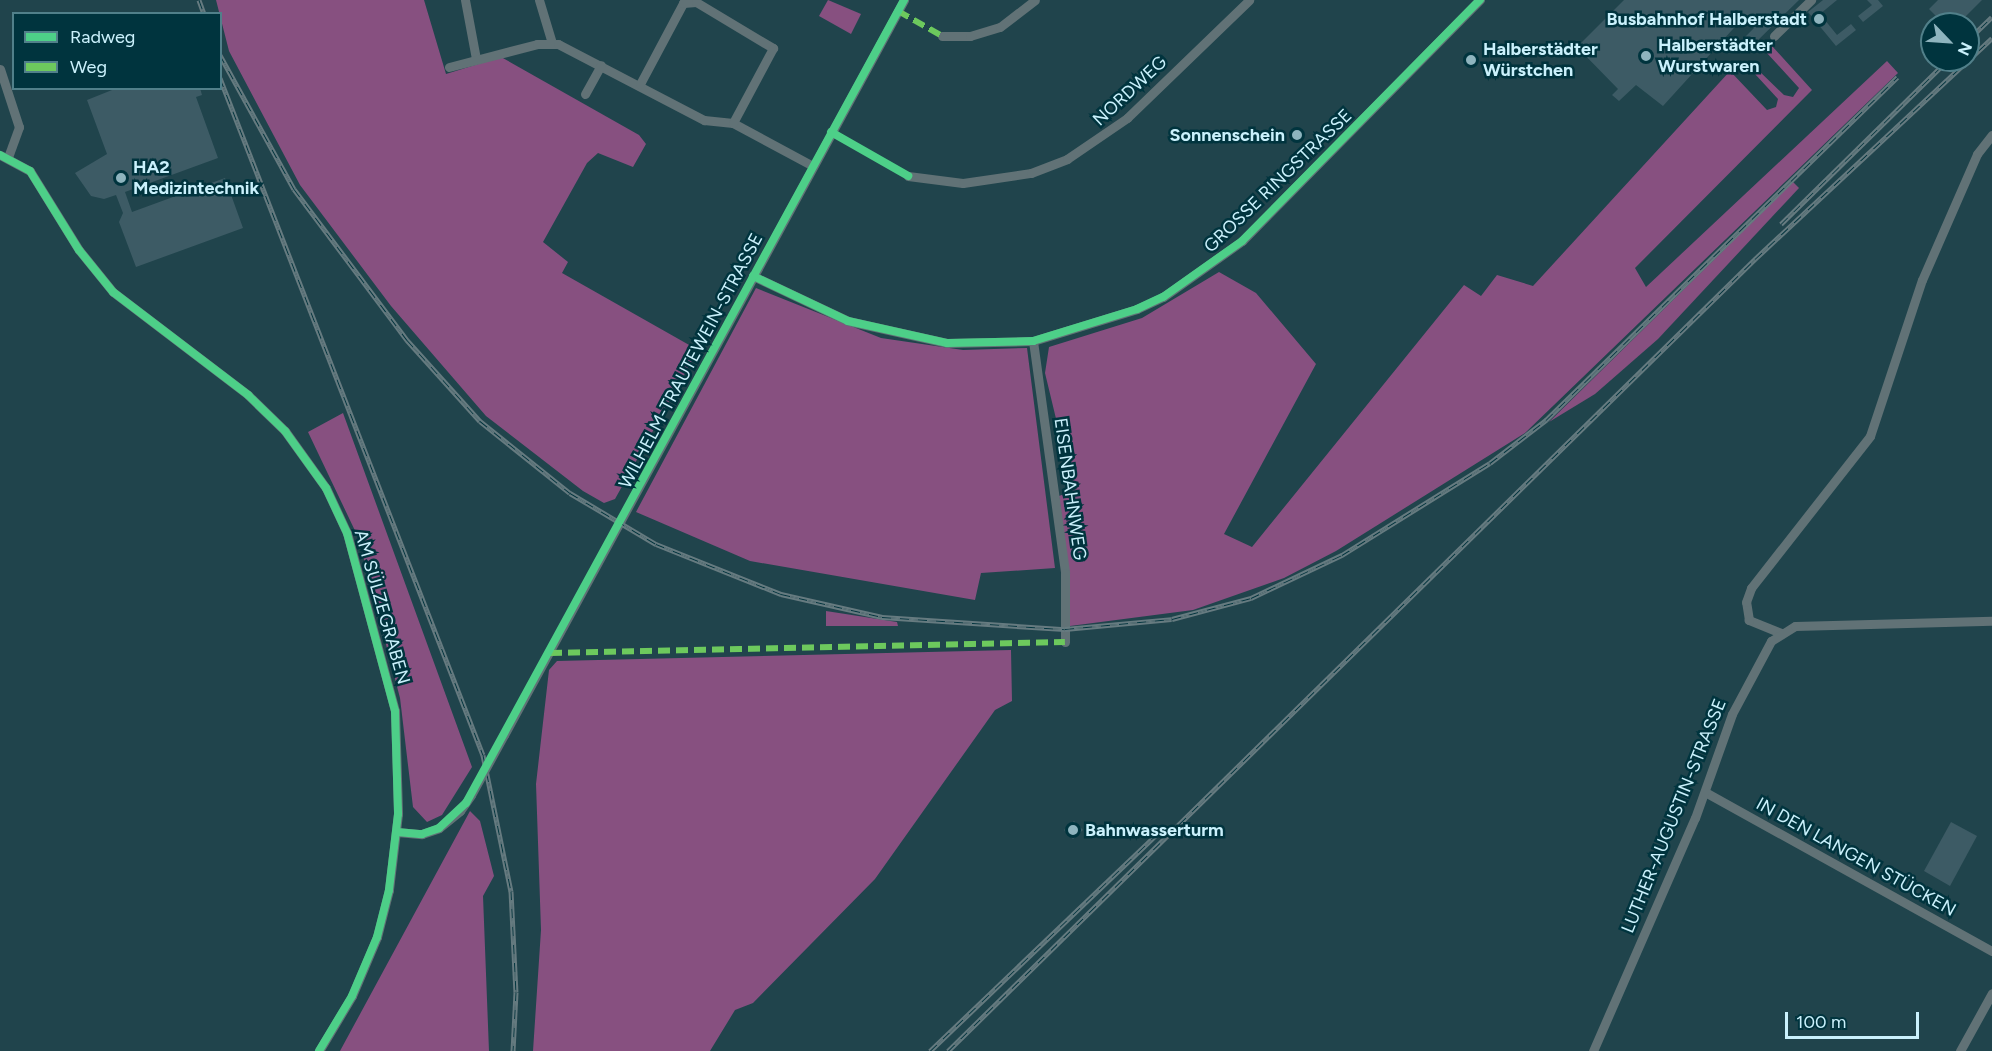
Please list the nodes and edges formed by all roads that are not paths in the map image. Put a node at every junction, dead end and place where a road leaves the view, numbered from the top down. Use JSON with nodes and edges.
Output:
{"nodes":[{"id":1,"x":465,"y":0,"type":"edge"},
{"id":2,"x":539,"y":0,"type":"edge"},
{"id":3,"x":904,"y":0,"type":"edge"},
{"id":4,"x":1035,"y":0,"type":"edge"},
{"id":5,"x":1249,"y":0,"type":"edge"},
{"id":6,"x":1480,"y":0,"type":"edge"},
{"id":7,"x":1811,"y":0,"type":"edge"},
{"id":8,"x":942,"y":36,"type":"dead end"},
{"id":9,"x":1774,"y":36,"type":"dead end"},
{"id":10,"x":552,"y":43,"type":"junction"},
{"id":11,"x":476,"y":59,"type":"junction"},
{"id":12,"x":602,"y":65,"type":"junction"},
{"id":13,"x":449,"y":67,"type":"dead end"},
{"id":14,"x":0,"y":69,"type":"edge"},
{"id":15,"x":640,"y":84,"type":"junction"},
{"id":16,"x":585,"y":94,"type":"dead end"},
{"id":17,"x":733,"y":123,"type":"junction"},
{"id":18,"x":1992,"y":135,"type":"edge"},
{"id":19,"x":4,"y":156,"type":"edge"},
{"id":20,"x":813,"y":166,"type":"junction"},
{"id":21,"x":908,"y":176,"type":"dead end"},
{"id":22,"x":753,"y":276,"type":"junction"},
{"id":23,"x":1033,"y":341,"type":"junction"},
{"id":24,"x":1992,"y":621,"type":"edge"},
{"id":25,"x":1781,"y":633,"type":"junction"},
{"id":26,"x":1065,"y":642,"type":"dead end"},
{"id":27,"x":1705,"y":792,"type":"junction"},
{"id":28,"x":397,"y":832,"type":"junction"},
{"id":29,"x":1992,"y":951,"type":"edge"},
{"id":30,"x":1992,"y":993,"type":"edge"},
{"id":31,"x":319,"y":1051,"type":"edge"},
{"id":32,"x":1593,"y":1051,"type":"edge"},
{"id":33,"x":1960,"y":1051,"type":"edge"}],
"edges":[{"from":1,"to":11,"type":"street"},
{"from":2,"to":10,"type":"street"},
{"from":3,"to":20,"type":"street","name":"WILHELM-TRAUTEWEIN-STRASSE"},
{"from":4,"to":8,"type":"street"},
{"from":5,"to":21,"type":"street","name":"NORDWEG"},
{"from":6,"to":23,"type":"street","name":"GROSSE RINGSTRASSE"},
{"from":7,"to":9,"type":"street"},
{"from":10,"to":11,"type":"street"},
{"from":10,"to":12,"type":"street"},
{"from":11,"to":13,"type":"street"},
{"from":12,"to":15,"type":"street"},
{"from":12,"to":16,"type":"street"},
{"from":14,"to":19,"type":"street"},
{"from":15,"to":17,"type":"street"},
{"from":15,"to":17,"type":"street"},
{"from":17,"to":20,"type":"street"},
{"from":18,"to":25,"type":"street"},
{"from":19,"to":28,"type":"street","name":"AM SÜLZEGRABEN"},
{"from":20,"to":22,"type":"street","name":"WILHELM-TRAUTEWEIN-STRASSE"},
{"from":22,"to":23,"type":"street","name":"GROSSE RINGSTRASSE"},
{"from":22,"to":28,"type":"street","name":"WILHELM-TRAUTEWEIN-STRASSE","bridge":true},
{"from":23,"to":26,"type":"street","name":"EISENBAHNWEG"},
{"from":24,"to":25,"type":"street"},
{"from":25,"to":27,"type":"street","name":"LUTHER-AUGUSTIN-STRASSE"},
{"from":27,"to":29,"type":"street","name":"IN DEN LANGEN STÜCKEN"},
{"from":27,"to":32,"type":"street","name":"LUTHER-AUGUSTIN-STRASSE"},
{"from":28,"to":31,"type":"street","name":"AM SÜLZEGRABEN"},
{"from":30,"to":33,"type":"street"}]}
